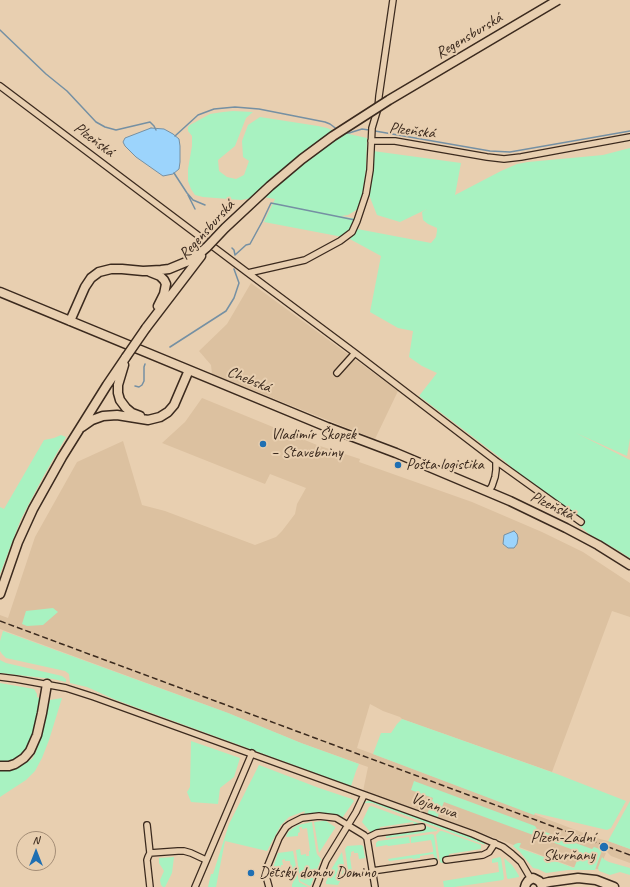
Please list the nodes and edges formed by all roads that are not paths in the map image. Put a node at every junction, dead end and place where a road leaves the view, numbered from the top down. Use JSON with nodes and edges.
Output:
{"nodes":[{"id":1,"x":393,"y":0,"type":"edge"},
{"id":2,"x":558,"y":0,"type":"edge"},
{"id":3,"x":0,"y":86,"type":"edge"},
{"id":4,"x":630,"y":137,"type":"edge"},
{"id":5,"x":371,"y":141,"type":"junction"},
{"id":6,"x":200,"y":255,"type":"junction"},
{"id":7,"x":143,"y":271,"type":"junction"},
{"id":8,"x":248,"y":273,"type":"junction"},
{"id":9,"x":0,"y":292,"type":"edge"},
{"id":10,"x":151,"y":320,"type":"junction"},
{"id":11,"x":70,"y":321,"type":"junction"},
{"id":12,"x":355,"y":353,"type":"junction"},
{"id":13,"x":120,"y":369,"type":"junction"},
{"id":14,"x":189,"y":370,"type":"junction"},
{"id":15,"x":337,"y":373,"type":"dead end"},
{"id":16,"x":154,"y":419,"type":"junction"},
{"id":17,"x":72,"y":440,"type":"junction"},
{"id":18,"x":496,"y":461,"type":"junction"},
{"id":19,"x":488,"y":492,"type":"junction"},
{"id":20,"x":581,"y":522,"type":"dead end"},
{"id":21,"x":630,"y":565,"type":"edge"},
{"id":22,"x":0,"y":594,"type":"edge"},
{"id":23,"x":0,"y":677,"type":"edge"},
{"id":24,"x":47,"y":684,"type":"junction"},
{"id":25,"x":252,"y":754,"type":"junction"},
{"id":26,"x":0,"y":766,"type":"edge"},
{"id":27,"x":364,"y":795,"type":"junction"},
{"id":28,"x":147,"y":825,"type":"dead end"},
{"id":29,"x":348,"y":825,"type":"junction"},
{"id":30,"x":422,"y":827,"type":"dead end"},
{"id":31,"x":367,"y":838,"type":"junction"},
{"id":32,"x":495,"y":844,"type":"junction"},
{"id":33,"x":150,"y":853,"type":"junction"},
{"id":34,"x":206,"y":860,"type":"junction"},
{"id":35,"x":446,"y":860,"type":"dead end"},
{"id":36,"x":434,"y":862,"type":"dead end"},
{"id":37,"x":372,"y":871,"type":"junction"},
{"id":38,"x":531,"y":879,"type":"junction"},
{"id":39,"x":541,"y":886,"type":"edge"},
{"id":40,"x":150,"y":887,"type":"edge"},
{"id":41,"x":195,"y":887,"type":"edge"},
{"id":42,"x":269,"y":887,"type":"edge"},
{"id":43,"x":316,"y":887,"type":"edge"},
{"id":44,"x":375,"y":887,"type":"edge"},
{"id":45,"x":525,"y":887,"type":"edge"},
{"id":46,"x":614,"y":887,"type":"edge"}],
"edges":[{"from":1,"to":5,"type":"street"},
{"from":2,"to":6,"type":"main road","name":"Regensburská","bridge":true},
{"from":3,"to":8,"type":"street","name":"Plzeňská"},
{"from":4,"to":5,"type":"street","name":"Plzeňská"},
{"from":5,"to":8,"type":"street","name":"Plzeňská"},
{"from":6,"to":7,"type":"main road"},
{"from":6,"to":10,"type":"main road","name":"Regensburská"},
{"from":7,"to":10,"type":"main road"},
{"from":7,"to":11,"type":"main road"},
{"from":8,"to":12,"type":"street","name":"Plzeňská"},
{"from":9,"to":11,"type":"main road","name":"Chebská"},
{"from":10,"to":13,"type":"main road","name":"Regensburská","bridge":true},
{"from":11,"to":14,"type":"main road","name":"Chebská"},
{"from":12,"to":15,"type":"street"},
{"from":12,"to":18,"type":"street","name":"Plzeňská"},
{"from":13,"to":16,"type":"main road"},
{"from":13,"to":17,"type":"main road"},
{"from":14,"to":16,"type":"main road"},
{"from":14,"to":19,"type":"main road","name":"Chebská"},
{"from":16,"to":17,"type":"main road"},
{"from":17,"to":22,"type":"main road"},
{"from":18,"to":19,"type":"street"},
{"from":18,"to":20,"type":"street","name":"Plzeňská"},
{"from":19,"to":21,"type":"main road","name":"Plzeňská"},
{"from":23,"to":24,"type":"street","name":"Vojanova"},
{"from":24,"to":25,"type":"street","name":"Vojanova"},
{"from":24,"to":26,"type":"main road"},
{"from":25,"to":27,"type":"street","name":"Vojanova"},
{"from":25,"to":34,"type":"street"},
{"from":27,"to":29,"type":"street"},
{"from":27,"to":32,"type":"street","name":"Vojanova"},
{"from":28,"to":33,"type":"street"},
{"from":29,"to":31,"type":"street"},
{"from":29,"to":42,"type":"street"},
{"from":29,"to":43,"type":"street"},
{"from":30,"to":31,"type":"street","name":"Vojanova"},
{"from":31,"to":37,"type":"street"},
{"from":32,"to":35,"type":"street"},
{"from":32,"to":38,"type":"street","name":"Vojanova"},
{"from":33,"to":34,"type":"street"},
{"from":33,"to":40,"type":"street"},
{"from":34,"to":41,"type":"street"},
{"from":36,"to":37,"type":"street"},
{"from":37,"to":44,"type":"street"},
{"from":38,"to":39,"type":"main road"},
{"from":38,"to":45,"type":"main road"},
{"from":39,"to":46,"type":"main road"}]}
